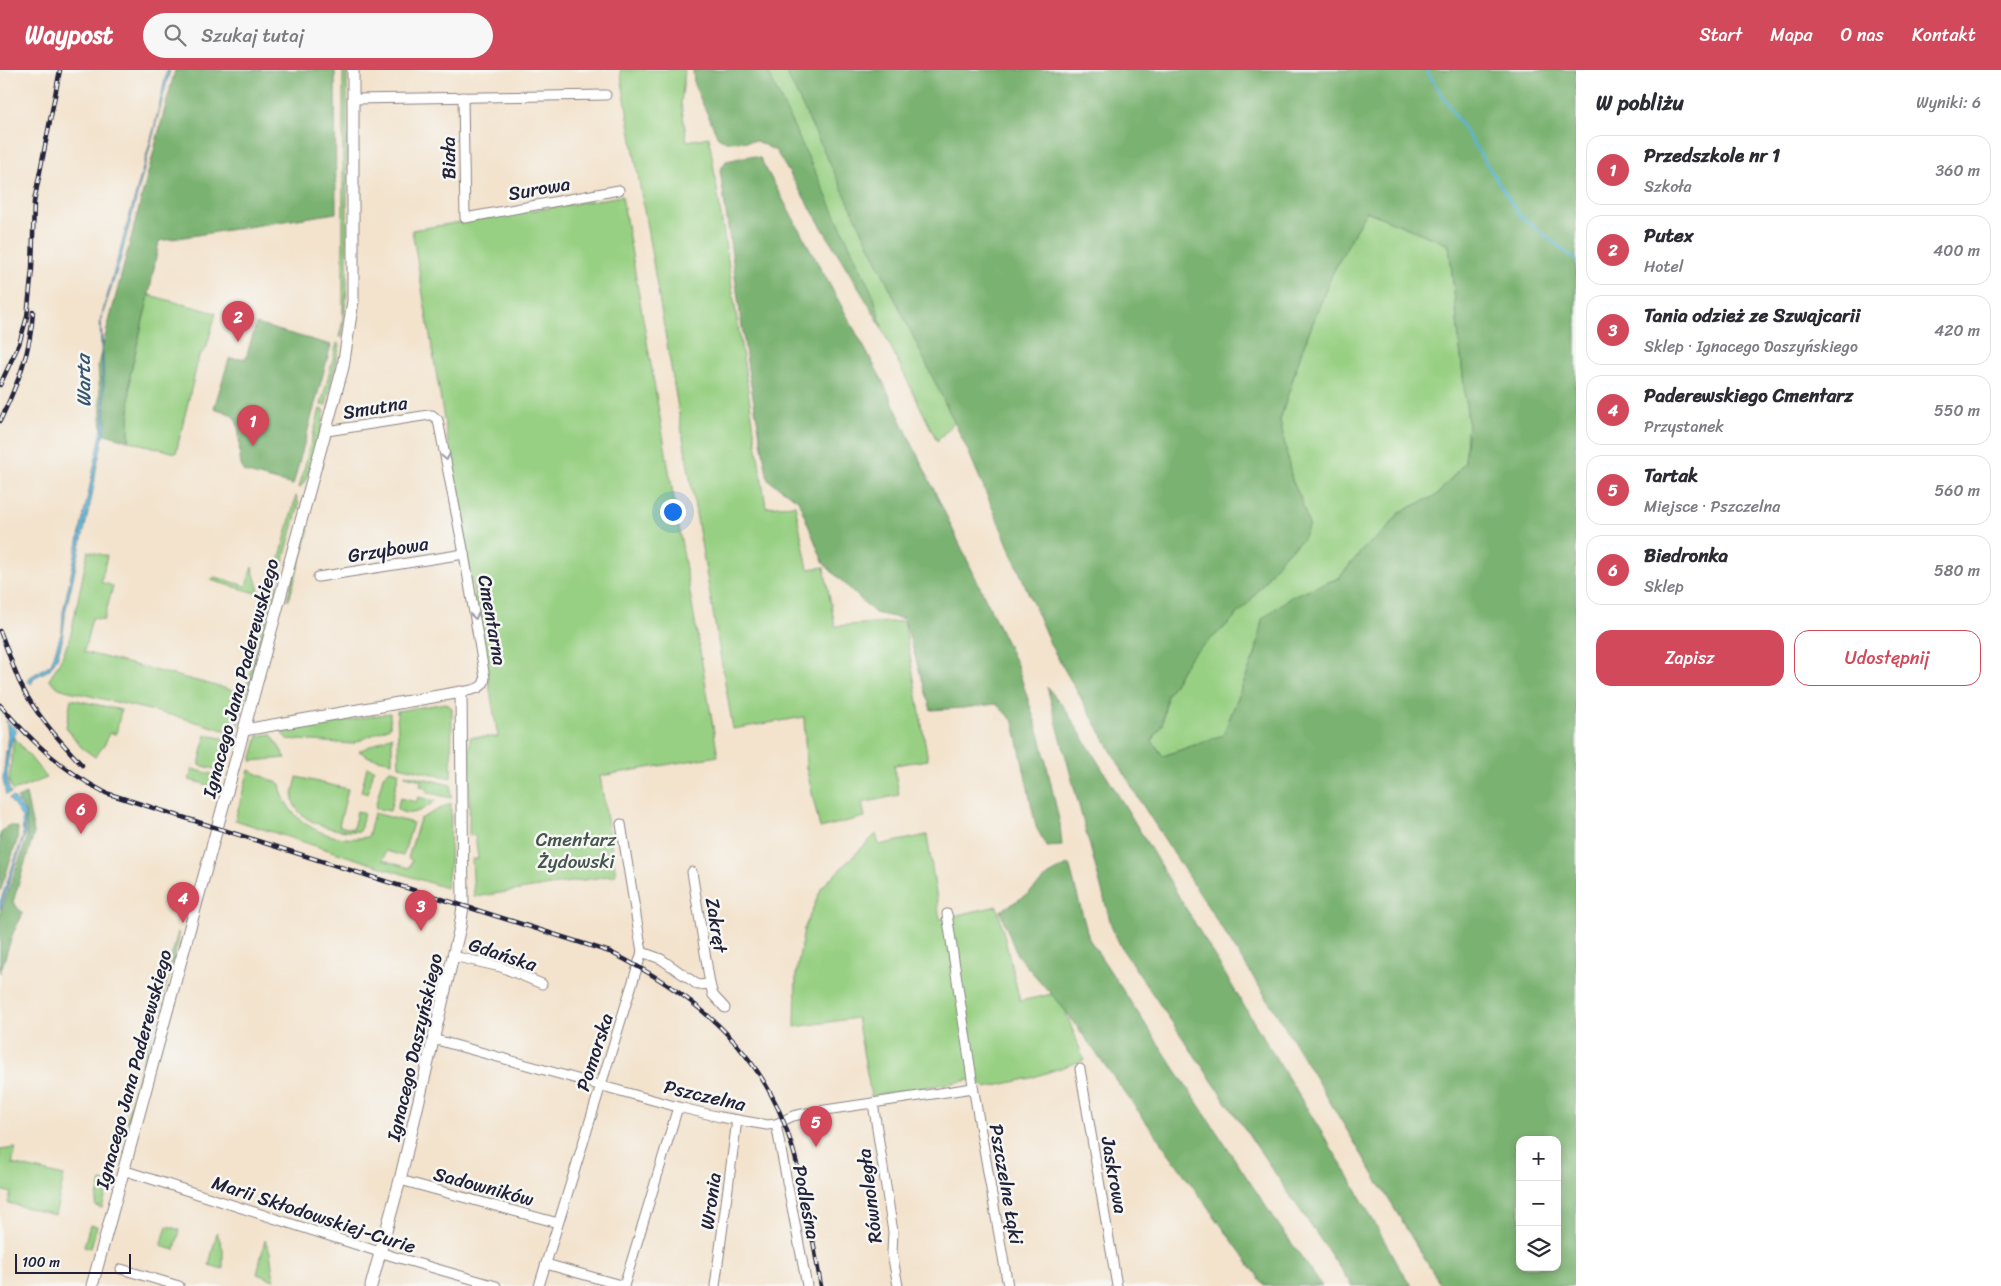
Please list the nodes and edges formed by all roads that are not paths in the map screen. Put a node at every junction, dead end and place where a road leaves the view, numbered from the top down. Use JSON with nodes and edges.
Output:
{"nodes":[{"id":1,"x":353,"y":70,"type":"edge"},
{"id":2,"x":606,"y":95,"type":"dead end"},
{"id":3,"x":464,"y":97,"type":"junction"},
{"id":4,"x":353,"y":99,"type":"junction"},
{"id":5,"x":619,"y":190,"type":"dead end"},
{"id":6,"x":465,"y":218,"type":"joint"},
{"id":7,"x":429,"y":415,"type":"joint"},
{"id":8,"x":326,"y":431,"type":"junction"},
{"id":9,"x":464,"y":554,"type":"junction"},
{"id":10,"x":318,"y":577,"type":"dead end"},
{"id":11,"x":461,"y":692,"type":"junction"},
{"id":12,"x":244,"y":730,"type":"junction"},
{"id":13,"x":621,"y":824,"type":"dead end"},
{"id":14,"x":692,"y":872,"type":"dead end"},
{"id":15,"x":947,"y":914,"type":"dead end"},
{"id":16,"x":642,"y":952,"type":"junction"},
{"id":17,"x":454,"y":956,"type":"junction"},
{"id":18,"x":542,"y":984,"type":"dead end"},
{"id":19,"x":710,"y":984,"type":"junction"},
{"id":20,"x":726,"y":1008,"type":"dead end"},
{"id":21,"x":433,"y":1039,"type":"junction"},
{"id":22,"x":1080,"y":1069,"type":"dead end"},
{"id":23,"x":600,"y":1086,"type":"junction"},
{"id":24,"x":973,"y":1088,"type":"junction"},
{"id":25,"x":873,"y":1103,"type":"junction"},
{"id":26,"x":678,"y":1107,"type":"junction"},
{"id":27,"x":737,"y":1120,"type":"junction"},
{"id":28,"x":776,"y":1124,"type":"junction"},
{"id":29,"x":123,"y":1170,"type":"junction"},
{"id":30,"x":400,"y":1180,"type":"junction"},
{"id":31,"x":558,"y":1223,"type":"junction"},
{"id":32,"x":382,"y":1253,"type":"junction"},
{"id":33,"x":546,"y":1264,"type":"junction"},
{"id":34,"x":120,"y":1269,"type":"dead end"},
{"id":35,"x":92,"y":1286,"type":"edge"},
{"id":36,"x":179,"y":1286,"type":"edge"},
{"id":37,"x":372,"y":1286,"type":"edge"},
{"id":38,"x":496,"y":1286,"type":"edge"},
{"id":39,"x":539,"y":1286,"type":"edge"},
{"id":40,"x":624,"y":1286,"type":"edge"},
{"id":41,"x":715,"y":1286,"type":"edge"},
{"id":42,"x":807,"y":1286,"type":"edge"},
{"id":43,"x":898,"y":1286,"type":"edge"},
{"id":44,"x":1008,"y":1286,"type":"edge"},
{"id":45,"x":1117,"y":1286,"type":"edge"}],
"edges":[{"from":1,"to":4,"type":"main road","name":"Ignacego Jana Paderewskiego"},
{"from":2,"to":3,"type":"street"},
{"from":3,"to":4,"type":"street"},
{"from":3,"to":6,"type":"street","name":"Biała"},
{"from":4,"to":8,"type":"main road","name":"Ignacego Jana Paderewskiego"},
{"from":5,"to":6,"type":"street","name":"Surowa"},
{"from":7,"to":8,"type":"street","name":"Smutna"},
{"from":7,"to":9,"type":"street","name":"Cmentarna","one_way":true},
{"from":8,"to":12,"type":"main road","name":"Ignacego Jana Paderewskiego"},
{"from":9,"to":10,"type":"street","name":"Grzybowa"},
{"from":9,"to":11,"type":"street","name":"Cmentarna","one_way":true},
{"from":11,"to":12,"type":"main road","name":"Cmentarna"},
{"from":11,"to":17,"type":"main road","name":"Ignacego Daszyńskiego"},
{"from":12,"to":29,"type":"main road","name":"Ignacego Jana Paderewskiego"},
{"from":13,"to":16,"type":"street","name":"Pomorska"},
{"from":14,"to":19,"type":"street","name":"Zakręt"},
{"from":15,"to":24,"type":"street","name":"Pszczelne Łąki"},
{"from":16,"to":19,"type":"street"},
{"from":16,"to":23,"type":"street","name":"Pomorska"},
{"from":17,"to":18,"type":"street","name":"Gdańska"},
{"from":17,"to":21,"type":"main road","name":"Ignacego Daszyńskiego"},
{"from":19,"to":20,"type":"street","name":"Zakręt"},
{"from":21,"to":23,"type":"street","name":"Pszczelna"},
{"from":21,"to":30,"type":"main road","name":"Ignacego Daszyńskiego"},
{"from":22,"to":45,"type":"street","name":"Jaskrowa"},
{"from":23,"to":26,"type":"street","name":"Pszczelna"},
{"from":23,"to":31,"type":"street","name":"Pomorska"},
{"from":24,"to":25,"type":"street","name":"Pszczelna"},
{"from":24,"to":44,"type":"street","name":"Pszczelne Łąki"},
{"from":25,"to":28,"type":"street","name":"Pszczelna"},
{"from":25,"to":43,"type":"street","name":"Równoległa"},
{"from":26,"to":27,"type":"street","name":"Pszczelna"},
{"from":26,"to":40,"type":"street"},
{"from":27,"to":28,"type":"street","name":"Pszczelna"},
{"from":27,"to":41,"type":"street","name":"Wronia"},
{"from":28,"to":42,"type":"street","name":"Podleśna"},
{"from":29,"to":32,"type":"street","name":"Marii Skłodowskiej-Curie"},
{"from":29,"to":35,"type":"main road","name":"Ignacego Jana Paderewskiego"},
{"from":30,"to":31,"type":"street","name":"Sadowników"},
{"from":30,"to":32,"type":"main road","name":"Ignacego Daszyńskiego"},
{"from":31,"to":33,"type":"street","name":"Pomorska"},
{"from":32,"to":37,"type":"main road","name":"Ignacego Daszyńskiego"},
{"from":32,"to":38,"type":"street","name":"Marii Skłodowskiej-Curie"},
{"from":33,"to":39,"type":"street","name":"Pomorska"},
{"from":33,"to":40,"type":"street"},
{"from":34,"to":36,"type":"street"}]}
